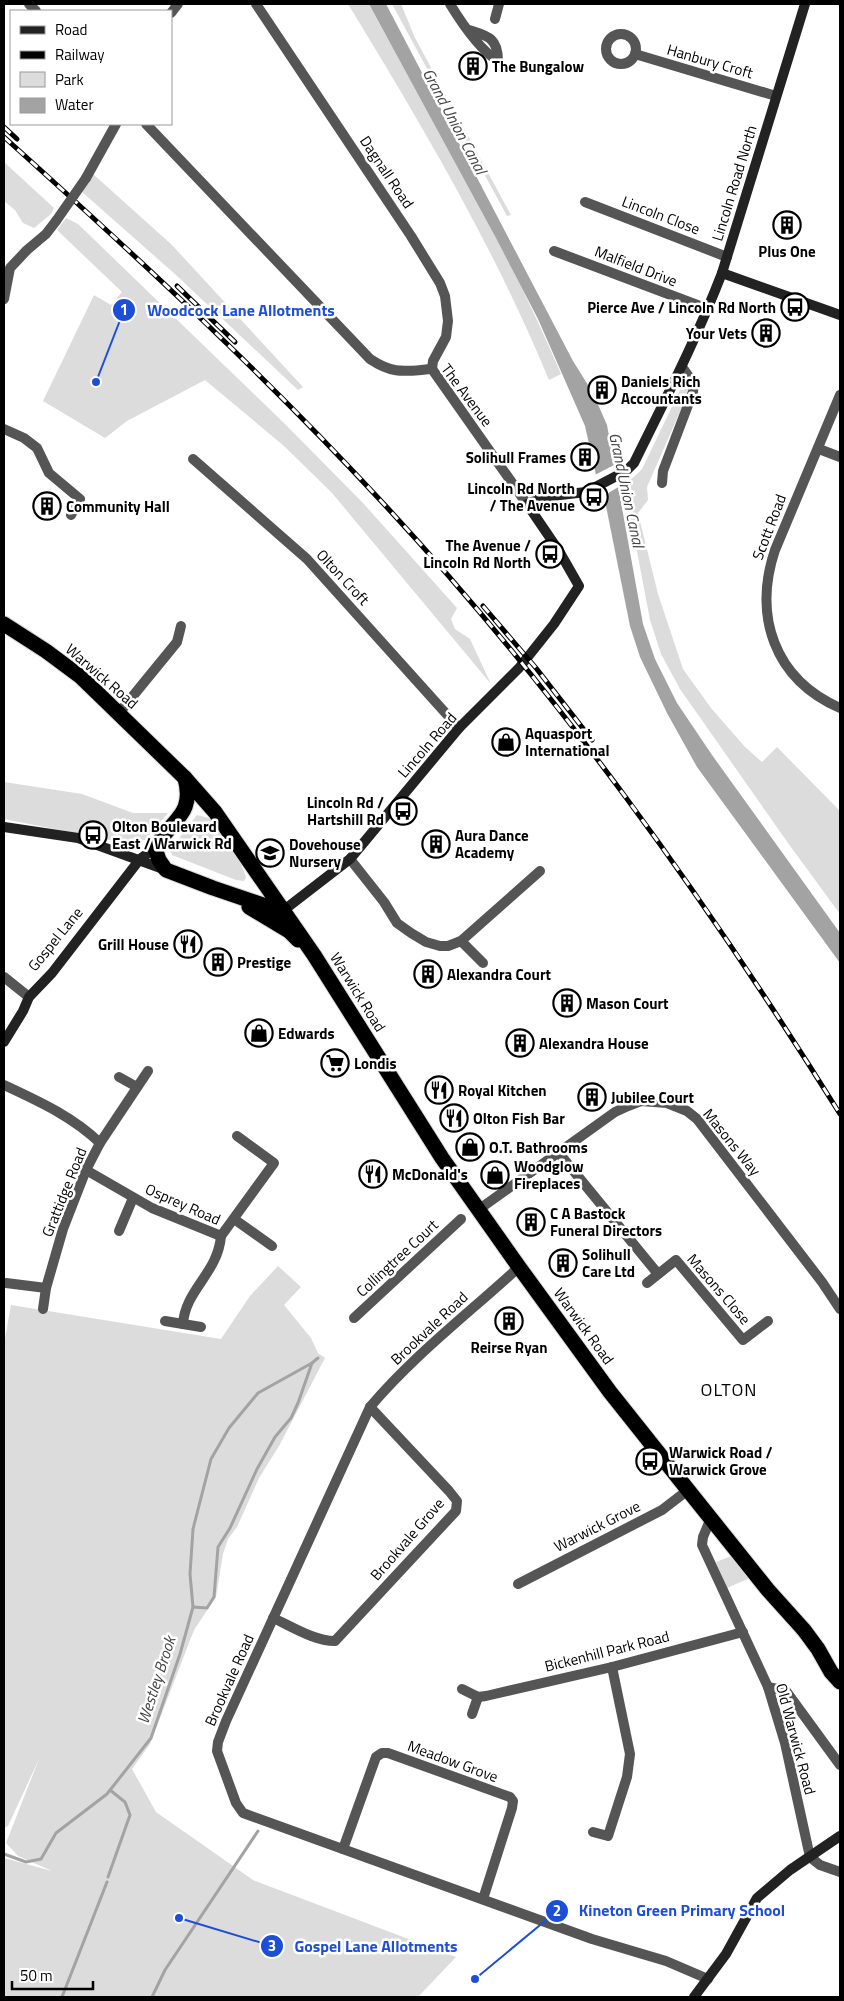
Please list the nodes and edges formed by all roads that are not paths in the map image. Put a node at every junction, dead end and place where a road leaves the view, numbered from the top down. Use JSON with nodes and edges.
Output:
{"nodes":[{"id":1,"x":256,"y":4,"type":"edge"},
{"id":2,"x":450,"y":4,"type":"edge"},
{"id":3,"x":499,"y":4,"type":"edge"},
{"id":4,"x":805,"y":4,"type":"edge"},
{"id":5,"x":495,"y":19,"type":"dead end"},
{"id":6,"x":469,"y":30,"type":"dead end"},
{"id":7,"x":635,"y":54,"type":"dead end"},
{"id":8,"x":776,"y":96,"type":"junction"},
{"id":9,"x":115,"y":125,"type":"edge"},
{"id":10,"x":147,"y":125,"type":"edge"},
{"id":11,"x":585,"y":202,"type":"dead end"},
{"id":12,"x":554,"y":251,"type":"dead end"},
{"id":13,"x":727,"y":257,"type":"junction"},
{"id":14,"x":722,"y":273,"type":"junction"},
{"id":15,"x":4,"y":299,"type":"edge"},
{"id":16,"x":708,"y":309,"type":"junction"},
{"id":17,"x":840,"y":315,"type":"edge"},
{"id":18,"x":682,"y":366,"type":"junction"},
{"id":19,"x":432,"y":369,"type":"junction"},
{"id":20,"x":840,"y":394,"type":"edge"},
{"id":21,"x":4,"y":429,"type":"edge"},
{"id":22,"x":819,"y":449,"type":"junction"},
{"id":23,"x":840,"y":457,"type":"edge"},
{"id":24,"x":193,"y":459,"type":"dead end"},
{"id":25,"x":662,"y":483,"type":"dead end"},
{"id":26,"x":527,"y":504,"type":"junction"},
{"id":27,"x":71,"y":515,"type":"dead end"},
{"id":28,"x":579,"y":586,"type":"joint"},
{"id":29,"x":4,"y":624,"type":"edge"},
{"id":30,"x":181,"y":626,"type":"dead end"},
{"id":31,"x":840,"y":708,"type":"edge"},
{"id":32,"x":118,"y":712,"type":"junction"},
{"id":33,"x":459,"y":728,"type":"junction"},
{"id":34,"x":185,"y":778,"type":"junction"},
{"id":35,"x":184,"y":810,"type":"junction"},
{"id":36,"x":216,"y":812,"type":"junction"},
{"id":37,"x":4,"y":826,"type":"edge"},
{"id":38,"x":155,"y":848,"type":"junction"},
{"id":39,"x":140,"y":859,"type":"junction"},
{"id":40,"x":350,"y":859,"type":"junction"},
{"id":41,"x":166,"y":870,"type":"junction"},
{"id":42,"x":540,"y":871,"type":"dead end"},
{"id":43,"x":261,"y":878,"type":"junction"},
{"id":44,"x":213,"y":888,"type":"junction"},
{"id":45,"x":249,"y":900,"type":"junction"},
{"id":46,"x":284,"y":910,"type":"junction"},
{"id":47,"x":461,"y":941,"type":"junction"},
{"id":48,"x":314,"y":955,"type":"junction"},
{"id":49,"x":483,"y":963,"type":"dead end"},
{"id":50,"x":4,"y":977,"type":"edge"},
{"id":51,"x":29,"y":997,"type":"junction"},
{"id":52,"x":4,"y":1042,"type":"edge"},
{"id":53,"x":148,"y":1071,"type":"dead end"},
{"id":54,"x":118,"y":1077,"type":"dead end"},
{"id":55,"x":4,"y":1085,"type":"edge"},
{"id":56,"x":137,"y":1087,"type":"junction"},
{"id":57,"x":237,"y":1136,"type":"dead end"},
{"id":58,"x":100,"y":1143,"type":"junction"},
{"id":59,"x":558,"y":1152,"type":"junction"},
{"id":60,"x":86,"y":1170,"type":"junction"},
{"id":61,"x":133,"y":1198,"type":"junction"},
{"id":62,"x":478,"y":1210,"type":"junction"},
{"id":63,"x":234,"y":1219,"type":"junction"},
{"id":64,"x":461,"y":1219,"type":"dead end"},
{"id":65,"x":119,"y":1231,"type":"dead end"},
{"id":66,"x":221,"y":1236,"type":"junction"},
{"id":67,"x":272,"y":1246,"type":"dead end"},
{"id":68,"x":519,"y":1267,"type":"junction"},
{"id":69,"x":658,"y":1274,"type":"junction"},
{"id":70,"x":6,"y":1283,"type":"dead end"},
{"id":71,"x":647,"y":1283,"type":"dead end"},
{"id":72,"x":46,"y":1288,"type":"junction"},
{"id":73,"x":43,"y":1308,"type":"dead end"},
{"id":74,"x":840,"y":1309,"type":"edge"},
{"id":75,"x":354,"y":1318,"type":"dead end"},
{"id":76,"x":165,"y":1321,"type":"dead end"},
{"id":77,"x":768,"y":1321,"type":"dead end"},
{"id":78,"x":183,"y":1324,"type":"junction"},
{"id":79,"x":201,"y":1327,"type":"dead end"},
{"id":80,"x":370,"y":1407,"type":"junction"},
{"id":81,"x":688,"y":1490,"type":"junction"},
{"id":82,"x":711,"y":1518,"type":"junction"},
{"id":83,"x":518,"y":1584,"type":"dead end"},
{"id":84,"x":273,"y":1618,"type":"junction"},
{"id":85,"x":743,"y":1632,"type":"junction"},
{"id":86,"x":818,"y":1649,"type":"junction"},
{"id":87,"x":612,"y":1667,"type":"junction"},
{"id":88,"x":840,"y":1671,"type":"edge"},
{"id":89,"x":840,"y":1682,"type":"edge"},
{"id":90,"x":768,"y":1687,"type":"junction"},
{"id":91,"x":462,"y":1689,"type":"dead end"},
{"id":92,"x":478,"y":1696,"type":"junction"},
{"id":93,"x":472,"y":1714,"type":"dead end"},
{"id":94,"x":840,"y":1765,"type":"edge"},
{"id":95,"x":593,"y":1832,"type":"dead end"},
{"id":96,"x":840,"y":1836,"type":"edge"},
{"id":97,"x":343,"y":1849,"type":"junction"},
{"id":98,"x":810,"y":1858,"type":"junction"},
{"id":99,"x":840,"y":1872,"type":"edge"},
{"id":100,"x":483,"y":1900,"type":"junction"},
{"id":101,"x":708,"y":1979,"type":"junction"},
{"id":102,"x":694,"y":1997,"type":"edge"}],
"edges":[{"from":1,"to":19,"type":"street","name":"Dagnall Road"},
{"from":2,"to":6,"type":"street"},
{"from":3,"to":5,"type":"street"},
{"from":4,"to":8,"type":"street","name":"Lincoln Road North"},
{"from":7,"to":8,"type":"street","name":"Hanbury Croft"},
{"from":8,"to":13,"type":"street","name":"Lincoln Road North"},
{"from":9,"to":15,"type":"street","bridge":true},
{"from":10,"to":19,"type":"street","name":"The Avenue"},
{"from":11,"to":13,"type":"street","name":"Lincoln Close"},
{"from":12,"to":16,"type":"street","name":"Malfield Drive"},
{"from":13,"to":14,"type":"street","name":"Lincoln Road North"},
{"from":14,"to":16,"type":"street","name":"Lincoln Road North"},
{"from":14,"to":17,"type":"street"},
{"from":16,"to":18,"type":"street","name":"Lincoln Road North"},
{"from":18,"to":25,"type":"street"},
{"from":18,"to":26,"type":"street","name":"Lincoln Road North"},
{"from":19,"to":26,"type":"street","name":"The Avenue"},
{"from":20,"to":22,"type":"street","name":"Scott Road"},
{"from":21,"to":27,"type":"street"},
{"from":22,"to":23,"type":"street"},
{"from":22,"to":31,"type":"street","name":"Scott Road"},
{"from":24,"to":33,"type":"street","name":"Olton Croft"},
{"from":26,"to":28,"type":"street","name":"The Avenue"},
{"from":28,"to":33,"type":"street","name":"Lincoln Road"},
{"from":29,"to":32,"type":"highway","name":"Warwick Road"},
{"from":30,"to":32,"type":"street"},
{"from":32,"to":34,"type":"highway","name":"Warwick Road"},
{"from":33,"to":40,"type":"street","name":"Lincoln Road"},
{"from":34,"to":35,"type":"highway"},
{"from":34,"to":36,"type":"highway","name":"Warwick Road"},
{"from":35,"to":36,"type":"highway"},
{"from":35,"to":38,"type":"highway"},
{"from":36,"to":43,"type":"highway","name":"Warwick Road"},
{"from":37,"to":39,"type":"street"},
{"from":38,"to":39,"type":"street","name":"Gospel Lane"},
{"from":38,"to":41,"type":"highway"},
{"from":39,"to":41,"type":"street"},
{"from":39,"to":51,"type":"street","name":"Gospel Lane"},
{"from":40,"to":46,"type":"street","name":"Lincoln Road"},
{"from":40,"to":47,"type":"street"},
{"from":41,"to":44,"type":"highway"},
{"from":42,"to":47,"type":"street"},
{"from":43,"to":45,"type":"highway"},
{"from":43,"to":46,"type":"highway","name":"Warwick Road"},
{"from":44,"to":45,"type":"highway"},
{"from":44,"to":48,"type":"highway","name":"Warwick Road"},
{"from":45,"to":46,"type":"highway"},
{"from":46,"to":48,"type":"highway","name":"Warwick Road"},
{"from":47,"to":49,"type":"street"},
{"from":48,"to":62,"type":"highway","name":"Warwick Road"},
{"from":50,"to":51,"type":"street"},
{"from":51,"to":52,"type":"street","name":"Gospel Lane"},
{"from":53,"to":56,"type":"street","name":"Grattidge Road"},
{"from":54,"to":56,"type":"street"},
{"from":55,"to":58,"type":"street"},
{"from":56,"to":58,"type":"street","name":"Grattidge Road"},
{"from":57,"to":63,"type":"street","name":"Osprey Road"},
{"from":58,"to":60,"type":"street","name":"Grattidge Road"},
{"from":59,"to":62,"type":"street","name":"Masons Way"},
{"from":59,"to":69,"type":"street"},
{"from":59,"to":74,"type":"street","name":"Masons Way"},
{"from":60,"to":61,"type":"street","name":"Osprey Road"},
{"from":60,"to":72,"type":"street","name":"Grattidge Road"},
{"from":61,"to":65,"type":"street","name":"Osprey Road"},
{"from":61,"to":66,"type":"street","name":"Osprey Road"},
{"from":62,"to":68,"type":"highway","name":"Warwick Road"},
{"from":63,"to":66,"type":"street","name":"Osprey Road"},
{"from":63,"to":67,"type":"street","name":"Osprey Road"},
{"from":64,"to":75,"type":"street","name":"Collingtree Court"},
{"from":66,"to":78,"type":"street","name":"Osprey Road"},
{"from":68,"to":80,"type":"street","name":"Brookvale Road"},
{"from":68,"to":81,"type":"highway","name":"Warwick Road"},
{"from":69,"to":71,"type":"street","name":"Masons Close"},
{"from":69,"to":77,"type":"street","name":"Masons Close"},
{"from":70,"to":72,"type":"street"},
{"from":72,"to":73,"type":"street","name":"Grattidge Road"},
{"from":76,"to":78,"type":"street"},
{"from":78,"to":79,"type":"street"},
{"from":80,"to":84,"type":"street","name":"Brookvale Road"},
{"from":80,"to":84,"type":"street","name":"Brookvale Grove"},
{"from":81,"to":82,"type":"highway","name":"Warwick Road"},
{"from":81,"to":83,"type":"street","name":"Warwick Grove"},
{"from":82,"to":85,"type":"street","name":"Old Warwick Road"},
{"from":82,"to":86,"type":"highway","name":"Warwick Road"},
{"from":84,"to":97,"type":"street","name":"Brookvale Road"},
{"from":85,"to":87,"type":"street","name":"Bickenhill Park Road"},
{"from":85,"to":90,"type":"street","name":"Old Warwick Road"},
{"from":86,"to":88,"type":"highway","name":"Warwick Road"},
{"from":86,"to":89,"type":"highway","name":"Warwick Road"},
{"from":87,"to":92,"type":"street","name":"Bickenhill Park Road"},
{"from":87,"to":95,"type":"street"},
{"from":90,"to":94,"type":"street"},
{"from":90,"to":98,"type":"street","name":"Old Warwick Road"},
{"from":91,"to":92,"type":"street"},
{"from":92,"to":93,"type":"street"},
{"from":96,"to":98,"type":"street"},
{"from":97,"to":100,"type":"street","name":"Brookvale Road"},
{"from":97,"to":100,"type":"street","name":"Meadow Grove"},
{"from":98,"to":99,"type":"street"},
{"from":98,"to":101,"type":"street"},
{"from":100,"to":101,"type":"street","name":"Brookvale Road"},
{"from":101,"to":102,"type":"street"}]}
